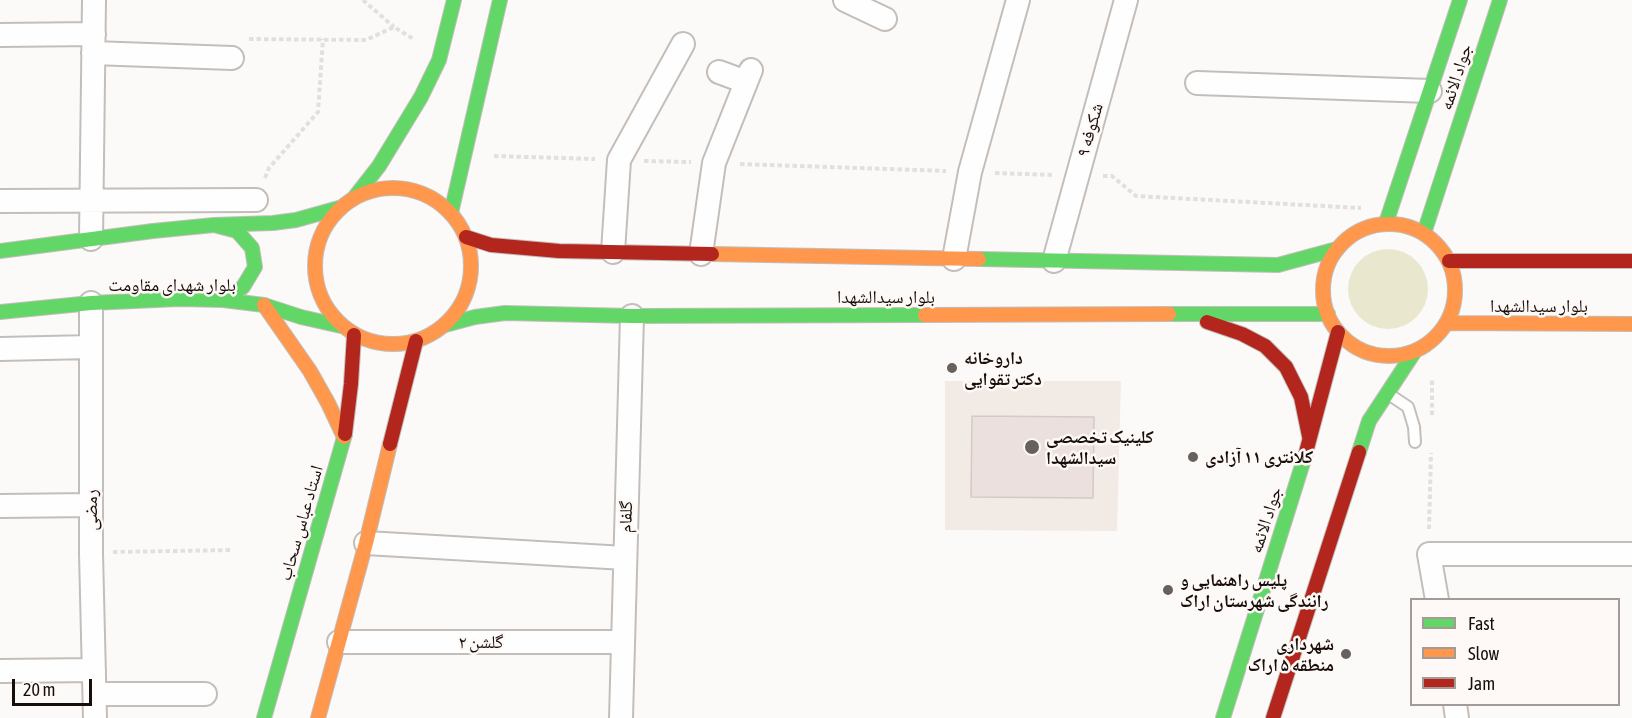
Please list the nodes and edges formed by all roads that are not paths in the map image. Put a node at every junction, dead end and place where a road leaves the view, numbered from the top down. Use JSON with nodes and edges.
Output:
{"nodes":[{"id":1,"x":94,"y":0,"type":"edge"},
{"id":2,"x":454,"y":0,"type":"edge"},
{"id":3,"x":500,"y":0,"type":"edge"},
{"id":4,"x":844,"y":0,"type":"edge"},
{"id":5,"x":1018,"y":0,"type":"edge"},
{"id":6,"x":1126,"y":0,"type":"edge"},
{"id":7,"x":1460,"y":0,"type":"edge"},
{"id":8,"x":1500,"y":0,"type":"edge"},
{"id":9,"x":885,"y":19,"type":"dead end"},
{"id":10,"x":0,"y":35,"type":"edge"},
{"id":11,"x":93,"y":43,"type":"junction"},
{"id":12,"x":683,"y":45,"type":"dead end"},
{"id":13,"x":232,"y":58,"type":"road end"},
{"id":14,"x":719,"y":72,"type":"dead end"},
{"id":15,"x":1197,"y":83,"type":"dead end"},
{"id":16,"x":1430,"y":91,"type":"junction"},
{"id":17,"x":354,"y":198,"type":"junction"},
{"id":18,"x":92,"y":200,"type":"junction"},
{"id":19,"x":256,"y":200,"type":"dead end"},
{"id":20,"x":0,"y":201,"type":"edge"},
{"id":21,"x":339,"y":208,"type":"junction"},
{"id":22,"x":451,"y":213,"type":"junction"},
{"id":23,"x":1386,"y":223,"type":"junction"},
{"id":24,"x":214,"y":225,"type":"junction"},
{"id":25,"x":1424,"y":233,"type":"junction"},
{"id":26,"x":466,"y":237,"type":"junction"},
{"id":27,"x":91,"y":239,"type":"junction"},
{"id":28,"x":1337,"y":249,"type":"junction"},
{"id":29,"x":0,"y":251,"type":"edge"},
{"id":30,"x":613,"y":252,"type":"junction"},
{"id":31,"x":701,"y":254,"type":"junction"},
{"id":32,"x":954,"y":259,"type":"junction"},
{"id":33,"x":1054,"y":261,"type":"junction"},
{"id":34,"x":1449,"y":261,"type":"junction"},
{"id":35,"x":1632,"y":261,"type":"edge"},
{"id":36,"x":223,"y":300,"type":"junction"},
{"id":37,"x":91,"y":303,"type":"junction"},
{"id":38,"x":264,"y":305,"type":"junction"},
{"id":39,"x":0,"y":312,"type":"edge"},
{"id":40,"x":1328,"y":314,"type":"junction"},
{"id":41,"x":1180,"y":315,"type":"junction"},
{"id":42,"x":632,"y":316,"type":"junction"},
{"id":43,"x":1447,"y":323,"type":"junction"},
{"id":44,"x":1632,"y":324,"type":"edge"},
{"id":45,"x":445,"y":325,"type":"junction"},
{"id":46,"x":341,"y":326,"type":"junction"},
{"id":47,"x":1338,"y":332,"type":"junction"},
{"id":48,"x":354,"y":335,"type":"junction"},
{"id":49,"x":416,"y":341,"type":"junction"},
{"id":50,"x":91,"y":347,"type":"junction"},
{"id":51,"x":0,"y":349,"type":"edge"},
{"id":52,"x":1415,"y":351,"type":"junction"},
{"id":53,"x":1387,"y":393,"type":"junction"},
{"id":54,"x":344,"y":438,"type":"junction"},
{"id":55,"x":1310,"y":441,"type":"junction"},
{"id":56,"x":1415,"y":442,"type":"dead end"},
{"id":57,"x":91,"y":505,"type":"junction"},
{"id":58,"x":0,"y":506,"type":"edge"},
{"id":59,"x":366,"y":543,"type":"junction"},
{"id":60,"x":1632,"y":554,"type":"edge"},
{"id":61,"x":625,"y":558,"type":"junction"},
{"id":62,"x":1437,"y":598,"type":"edge"},
{"id":63,"x":339,"y":642,"type":"junction"},
{"id":64,"x":623,"y":642,"type":"junction"},
{"id":65,"x":94,"y":670,"type":"junction"},
{"id":66,"x":0,"y":671,"type":"edge"},
{"id":67,"x":95,"y":694,"type":"junction"},
{"id":68,"x":205,"y":694,"type":"dead end"},
{"id":69,"x":95,"y":718,"type":"edge"},
{"id":70,"x":264,"y":718,"type":"edge"},
{"id":71,"x":318,"y":718,"type":"edge"},
{"id":72,"x":621,"y":718,"type":"edge"},
{"id":73,"x":1222,"y":718,"type":"edge"},
{"id":74,"x":1273,"y":718,"type":"edge"}],
"edges":[{"from":1,"to":11,"type":"street"},
{"from":2,"to":17,"type":"main road"},
{"from":3,"to":22,"type":"main road"},
{"from":4,"to":9,"type":"street"},
{"from":5,"to":32,"type":"street"},
{"from":6,"to":33,"type":"street","name":"شکوفه ۹"},
{"from":7,"to":16,"type":"main road","name":"جواد الائمه"},
{"from":8,"to":25,"type":"main road","name":"جواد الائمه"},
{"from":10,"to":11,"type":"street"},
{"from":11,"to":13,"type":"street"},
{"from":11,"to":18,"type":"street"},
{"from":12,"to":30,"type":"street"},
{"from":14,"to":31,"type":"street"},
{"from":15,"to":16,"type":"street"},
{"from":16,"to":23,"type":"main road","name":"جواد الائمه"},
{"from":17,"to":21,"type":"main road"},
{"from":17,"to":22,"type":"main road"},
{"from":18,"to":19,"type":"street"},
{"from":18,"to":20,"type":"street"},
{"from":18,"to":27,"type":"street"},
{"from":21,"to":24,"type":"main road"},
{"from":21,"to":46,"type":"main road"},
{"from":22,"to":26,"type":"main road"},
{"from":23,"to":25,"type":"main road"},
{"from":23,"to":28,"type":"main road"},
{"from":24,"to":27,"type":"main road"},
{"from":24,"to":36,"type":"main road"},
{"from":25,"to":34,"type":"main road"},
{"from":26,"to":30,"type":"main road"},
{"from":26,"to":45,"type":"main road"},
{"from":27,"to":29,"type":"main road"},
{"from":28,"to":33,"type":"main road"},
{"from":28,"to":40,"type":"main road"},
{"from":30,"to":31,"type":"main road"},
{"from":31,"to":32,"type":"main road"},
{"from":32,"to":33,"type":"main road"},
{"from":34,"to":35,"type":"main road"},
{"from":34,"to":43,"type":"main road"},
{"from":36,"to":37,"type":"main road","name":"بلوار شهدای مقاومت"},
{"from":36,"to":38,"type":"main road","name":"بلوار شهدای مقاومت"},
{"from":37,"to":39,"type":"main road","name":"بلوار شهدای مقاومت"},
{"from":37,"to":50,"type":"street","name":"رمضی"},
{"from":38,"to":46,"type":"main road","name":"بلوار شهدای مقاومت"},
{"from":38,"to":54,"type":"main road"},
{"from":40,"to":41,"type":"main road","name":"بلوار سیدالشهدا"},
{"from":40,"to":47,"type":"main road"},
{"from":41,"to":42,"type":"main road","name":"بلوار سیدالشهدا"},
{"from":41,"to":55,"type":"main road"},
{"from":42,"to":45,"type":"main road","name":"بلوار سیدالشهدا"},
{"from":42,"to":61,"type":"street","name":"گلفام"},
{"from":43,"to":44,"type":"main road","name":"بلوار سیدالشهدا"},
{"from":43,"to":52,"type":"main road"},
{"from":45,"to":49,"type":"main road"},
{"from":46,"to":48,"type":"main road"},
{"from":47,"to":52,"type":"main road"},
{"from":47,"to":55,"type":"main road","name":"جواد الائمه"},
{"from":48,"to":49,"type":"main road"},
{"from":48,"to":54,"type":"main road","name":"استاد عباس سحاب"},
{"from":49,"to":59,"type":"main road"},
{"from":50,"to":51,"type":"street"},
{"from":50,"to":57,"type":"street","name":"رمضی"},
{"from":52,"to":53,"type":"main road"},
{"from":53,"to":56,"type":"lane"},
{"from":53,"to":74,"type":"main road"},
{"from":54,"to":70,"type":"main road","name":"استاد عباس سحاب"},
{"from":55,"to":73,"type":"main road","name":"جواد الائمه"},
{"from":57,"to":58,"type":"street"},
{"from":57,"to":65,"type":"street","name":"رمضی"},
{"from":59,"to":61,"type":"street"},
{"from":59,"to":63,"type":"main road"},
{"from":60,"to":62,"type":"street"},
{"from":61,"to":64,"type":"street","name":"گلفام"},
{"from":63,"to":64,"type":"street","name":"گلشن ۲"},
{"from":63,"to":71,"type":"main road"},
{"from":64,"to":72,"type":"street","name":"گلفام"},
{"from":65,"to":66,"type":"street"},
{"from":65,"to":67,"type":"street","name":"رمضی"},
{"from":67,"to":68,"type":"street"},
{"from":67,"to":69,"type":"street","name":"رمضی"}]}
